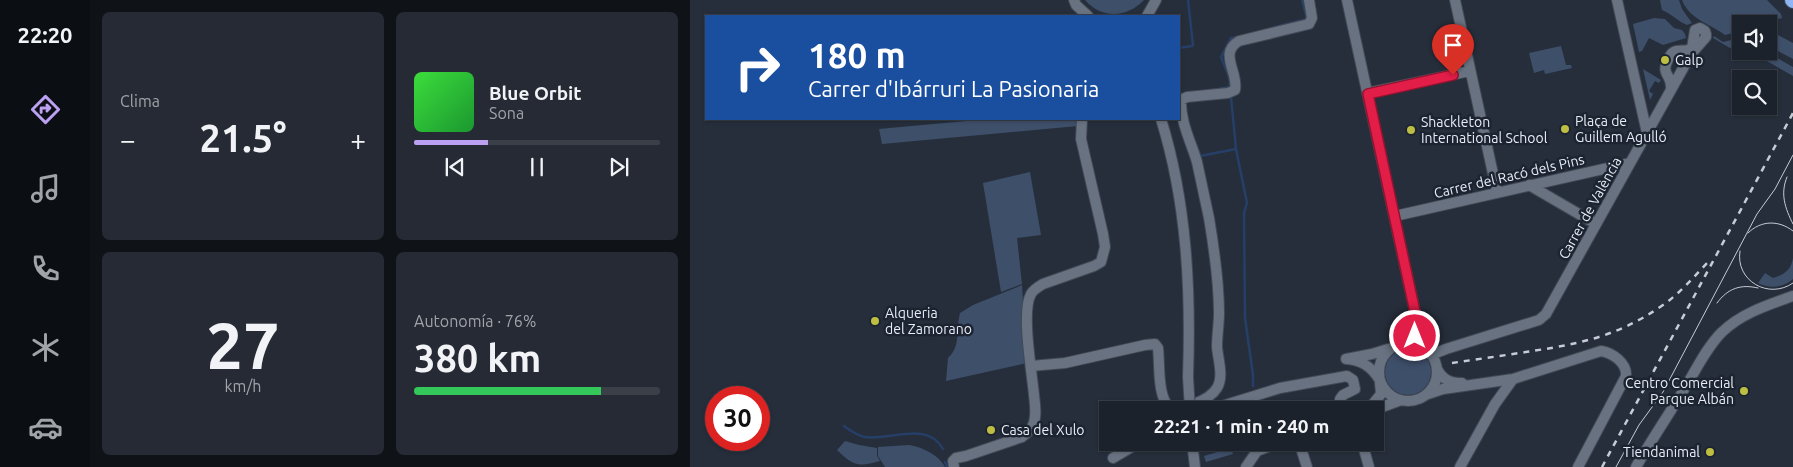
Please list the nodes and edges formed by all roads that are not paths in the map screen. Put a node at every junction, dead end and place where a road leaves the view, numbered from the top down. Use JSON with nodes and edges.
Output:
{"nodes":[{"id":1,"x":1074,"y":0,"type":"edge"},
{"id":2,"x":1309,"y":0,"type":"edge"},
{"id":3,"x":1347,"y":0,"type":"edge"},
{"id":4,"x":1455,"y":0,"type":"edge"},
{"id":5,"x":1617,"y":0,"type":"edge"},
{"id":6,"x":1086,"y":15,"type":"edge"},
{"id":7,"x":1470,"y":71,"type":"junction"},
{"id":8,"x":1671,"y":90,"type":"junction"},
{"id":9,"x":1368,"y":94,"type":"junction"},
{"id":10,"x":1082,"y":120,"type":"edge"},
{"id":11,"x":1161,"y":120,"type":"edge"},
{"id":12,"x":1647,"y":133,"type":"junction"},
{"id":13,"x":1630,"y":163,"type":"junction"},
{"id":14,"x":1528,"y":185,"type":"junction"},
{"id":15,"x":1497,"y":192,"type":"junction"},
{"id":16,"x":1394,"y":216,"type":"junction"},
{"id":17,"x":1596,"y":224,"type":"junction"},
{"id":18,"x":1793,"y":296,"type":"edge"},
{"id":19,"x":1415,"y":319,"type":"junction"},
{"id":20,"x":1419,"y":345,"type":"junction"},
{"id":21,"x":1396,"y":346,"type":"junction"},
{"id":22,"x":1432,"y":355,"type":"junction"},
{"id":23,"x":1031,"y":366,"type":"junction"},
{"id":24,"x":1437,"y":369,"type":"junction"},
{"id":25,"x":1513,"y":378,"type":"junction"},
{"id":26,"x":1380,"y":380,"type":"junction"},
{"id":27,"x":1494,"y":382,"type":"junction"},
{"id":28,"x":1428,"y":394,"type":"junction"},
{"id":29,"x":1401,"y":400,"type":"junction"},
{"id":30,"x":1189,"y":401,"type":"edge"},
{"id":31,"x":1238,"y":401,"type":"edge"},
{"id":32,"x":1340,"y":401,"type":"edge"},
{"id":33,"x":1375,"y":401,"type":"edge"},
{"id":34,"x":1495,"y":404,"type":"junction"},
{"id":35,"x":1384,"y":406,"type":"edge"},
{"id":36,"x":1125,"y":451,"type":"edge"},
{"id":37,"x":1193,"y":451,"type":"edge"},
{"id":38,"x":1257,"y":451,"type":"edge"},
{"id":39,"x":1302,"y":451,"type":"edge"},
{"id":40,"x":1365,"y":451,"type":"edge"},
{"id":41,"x":1113,"y":458,"type":"dead end"},
{"id":42,"x":953,"y":464,"type":"edge"},
{"id":43,"x":1248,"y":465,"type":"edge"},
{"id":44,"x":1195,"y":467,"type":"edge"},
{"id":45,"x":1307,"y":467,"type":"edge"},
{"id":46,"x":1369,"y":467,"type":"edge"},
{"id":47,"x":1460,"y":467,"type":"edge"},
{"id":48,"x":1578,"y":467,"type":"edge"},
{"id":49,"x":1636,"y":467,"type":"edge"}],
"edges":[{"from":1,"to":6,"type":"street"},
{"from":2,"to":23,"type":"street"},
{"from":3,"to":9,"type":"street"},
{"from":4,"to":7,"type":"street"},
{"from":5,"to":12,"type":"street"},
{"from":7,"to":9,"type":"street"},
{"from":7,"to":15,"type":"street"},
{"from":8,"to":8,"type":"street","name":"Carrer de València"},
{"from":8,"to":12,"type":"street","name":"Carrer de València"},
{"from":9,"to":16,"type":"street"},
{"from":10,"to":23,"type":"street"},
{"from":11,"to":30,"type":"street","bridge":true},
{"from":12,"to":13,"type":"street","name":"Carrer de València"},
{"from":13,"to":14,"type":"street","name":"Carrer del Racó dels Pins"},
{"from":13,"to":17,"type":"street","name":"Carrer de València"},
{"from":14,"to":15,"type":"street","name":"Carrer del Racó dels Pins"},
{"from":14,"to":17,"type":"street"},
{"from":15,"to":16,"type":"street","name":"Carrer del Racó dels Pins"},
{"from":16,"to":19,"type":"street"},
{"from":17,"to":22,"type":"street","name":"Carrer de València"},
{"from":18,"to":49,"type":"street"},
{"from":19,"to":20,"type":"street"},
{"from":19,"to":21,"type":"street"},
{"from":20,"to":21,"type":"street"},
{"from":20,"to":22,"type":"street"},
{"from":21,"to":26,"type":"street"},
{"from":21,"to":26,"type":"street"},
{"from":22,"to":24,"type":"street"},
{"from":23,"to":42,"type":"street"},
{"from":24,"to":27,"type":"street"},
{"from":24,"to":28,"type":"street"},
{"from":25,"to":27,"type":"street"},
{"from":25,"to":34,"type":"street"},
{"from":25,"to":48,"type":"street"},
{"from":26,"to":29,"type":"street"},
{"from":26,"to":33,"type":"street"},
{"from":27,"to":28,"type":"street"},
{"from":27,"to":34,"type":"street"},
{"from":28,"to":29,"type":"street"},
{"from":29,"to":35,"type":"street"},
{"from":31,"to":32,"type":"street"},
{"from":34,"to":47,"type":"street"},
{"from":36,"to":41,"type":"street"},
{"from":37,"to":44,"type":"street"},
{"from":38,"to":43,"type":"street"},
{"from":39,"to":45,"type":"street"},
{"from":40,"to":46,"type":"street"}]}
